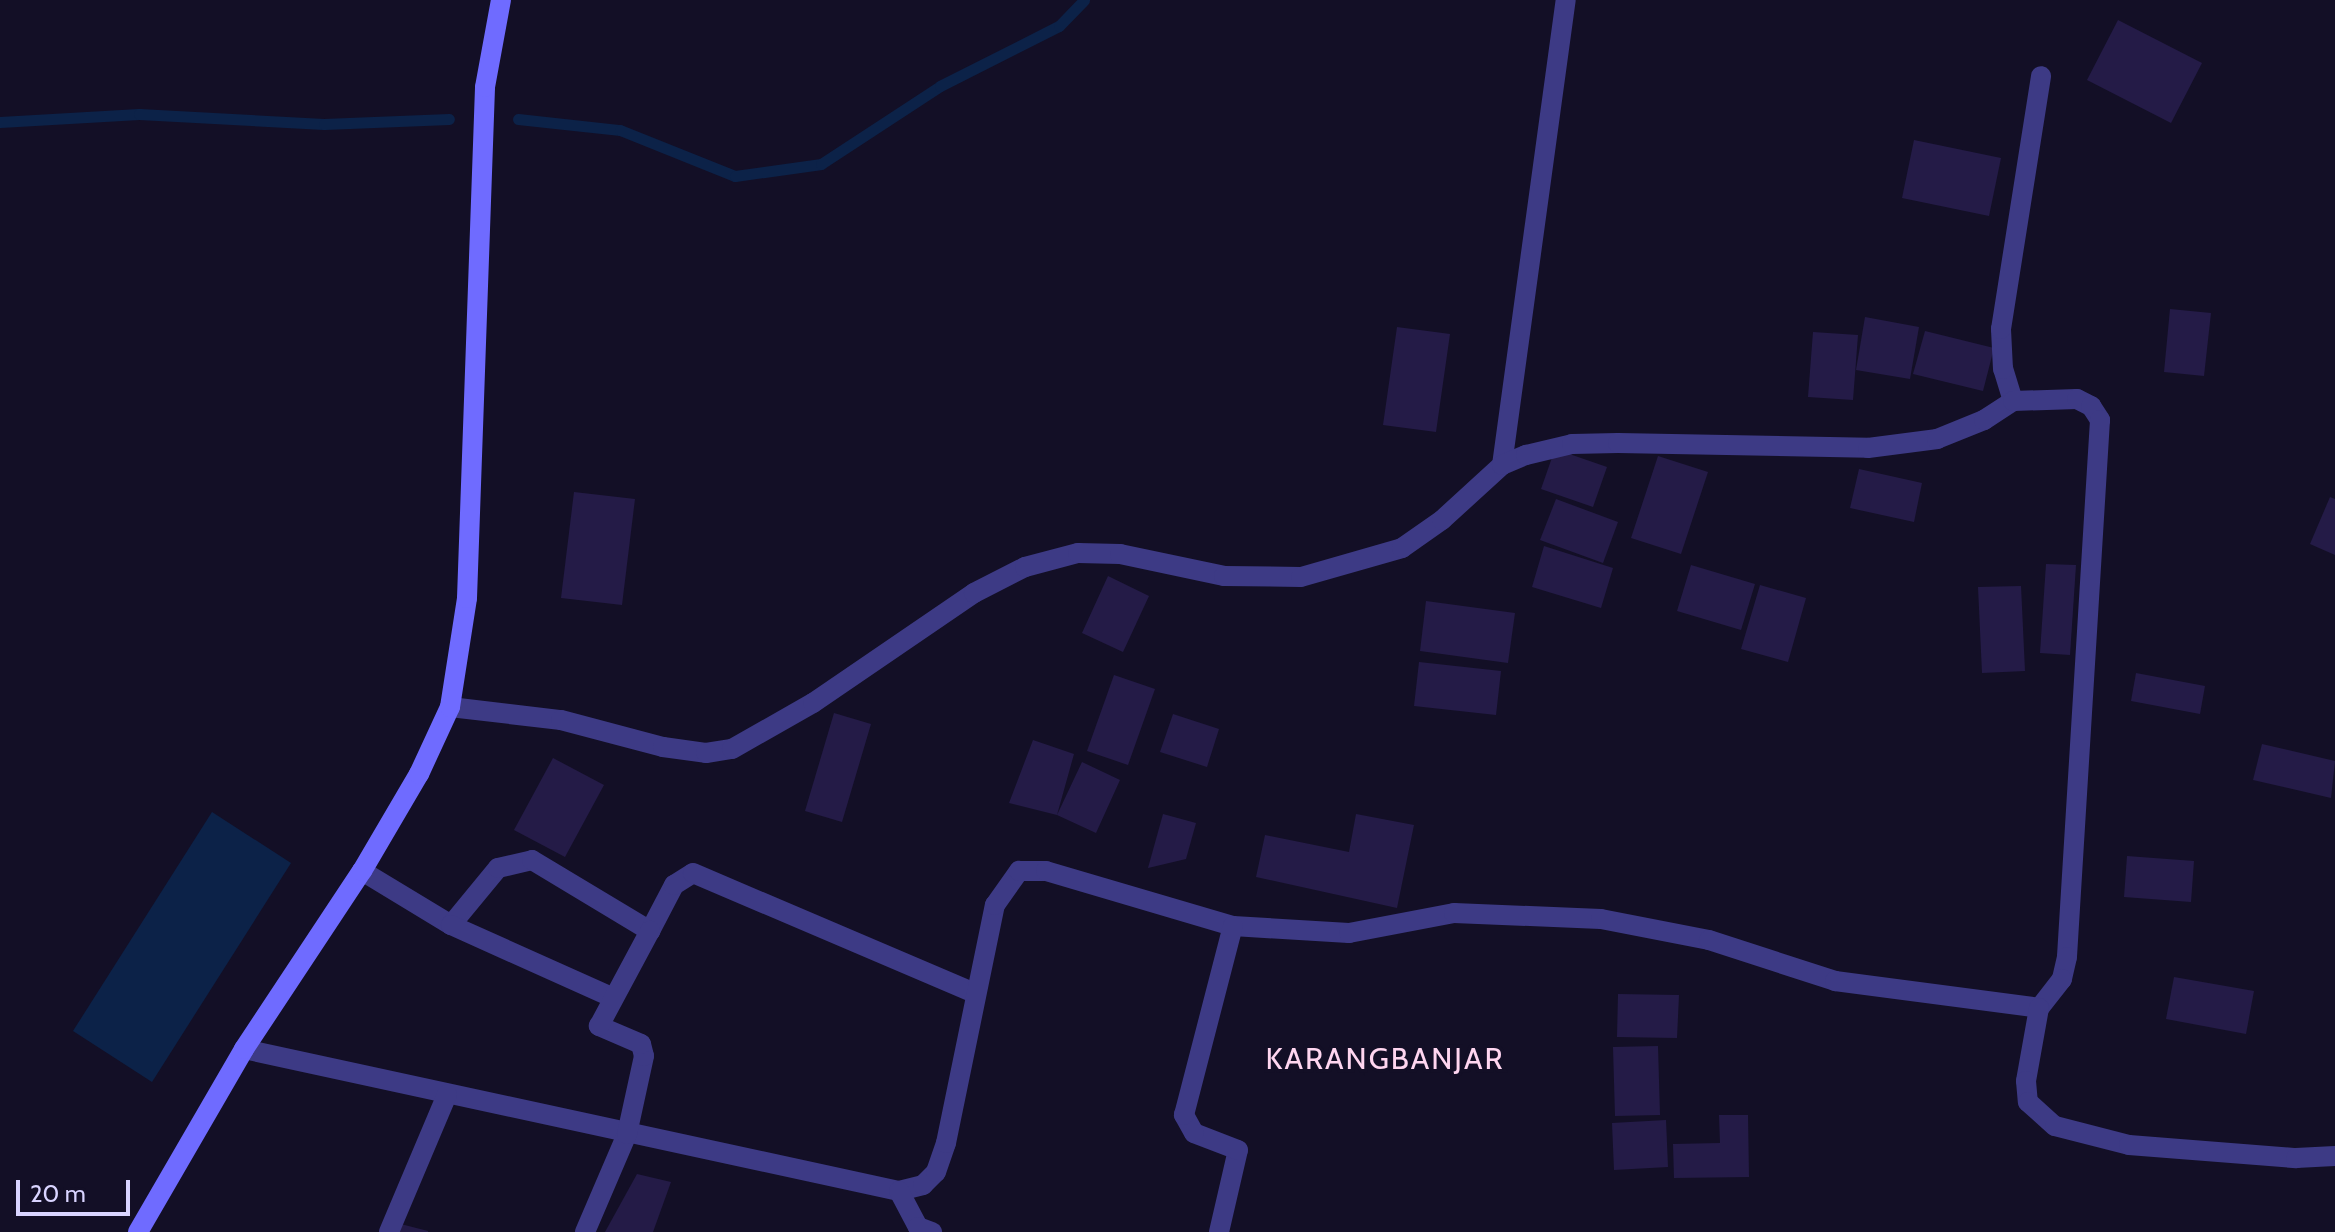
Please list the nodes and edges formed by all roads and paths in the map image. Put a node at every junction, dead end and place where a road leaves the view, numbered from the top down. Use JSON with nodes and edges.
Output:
{"nodes":[{"id":1,"x":501,"y":0,"type":"edge"},
{"id":2,"x":1566,"y":0,"type":"edge"},
{"id":3,"x":2041,"y":76,"type":"dead end"},
{"id":4,"x":2013,"y":401,"type":"junction"},
{"id":5,"x":1502,"y":465,"type":"junction"},
{"id":6,"x":450,"y":707,"type":"junction"},
{"id":7,"x":362,"y":871,"type":"junction"},
{"id":8,"x":451,"y":925,"type":"junction"},
{"id":9,"x":1233,"y":926,"type":"junction"},
{"id":10,"x":650,"y":931,"type":"junction"},
{"id":11,"x":974,"y":993,"type":"junction"},
{"id":12,"x":611,"y":997,"type":"junction"},
{"id":13,"x":2039,"y":1008,"type":"junction"},
{"id":14,"x":244,"y":1049,"type":"junction"},
{"id":15,"x":447,"y":1095,"type":"junction"},
{"id":16,"x":627,"y":1134,"type":"junction"},
{"id":17,"x":2335,"y":1156,"type":"edge"},
{"id":18,"x":899,"y":1191,"type":"junction"},
{"id":19,"x":138,"y":1232,"type":"edge"},
{"id":20,"x":389,"y":1232,"type":"edge"},
{"id":21,"x":585,"y":1232,"type":"edge"},
{"id":22,"x":932,"y":1232,"type":"edge"},
{"id":23,"x":1219,"y":1232,"type":"edge"}],
"edges":[{"from":1,"to":6,"type":"street"},
{"from":2,"to":5,"type":"street"},
{"from":3,"to":4,"type":"street"},
{"from":4,"to":5,"type":"street"},
{"from":4,"to":13,"type":"street"},
{"from":5,"to":6,"type":"street"},
{"from":6,"to":7,"type":"street"},
{"from":7,"to":8,"type":"street"},
{"from":7,"to":14,"type":"street"},
{"from":8,"to":10,"type":"street"},
{"from":8,"to":12,"type":"street"},
{"from":9,"to":11,"type":"street"},
{"from":9,"to":13,"type":"street"},
{"from":9,"to":23,"type":"street"},
{"from":10,"to":11,"type":"street"},
{"from":10,"to":12,"type":"street"},
{"from":11,"to":18,"type":"street"},
{"from":12,"to":16,"type":"street"},
{"from":13,"to":17,"type":"street"},
{"from":14,"to":15,"type":"street"},
{"from":14,"to":19,"type":"street"},
{"from":15,"to":16,"type":"street"},
{"from":15,"to":20,"type":"street"},
{"from":16,"to":18,"type":"street"},
{"from":16,"to":21,"type":"street"},
{"from":18,"to":22,"type":"street"}]}
